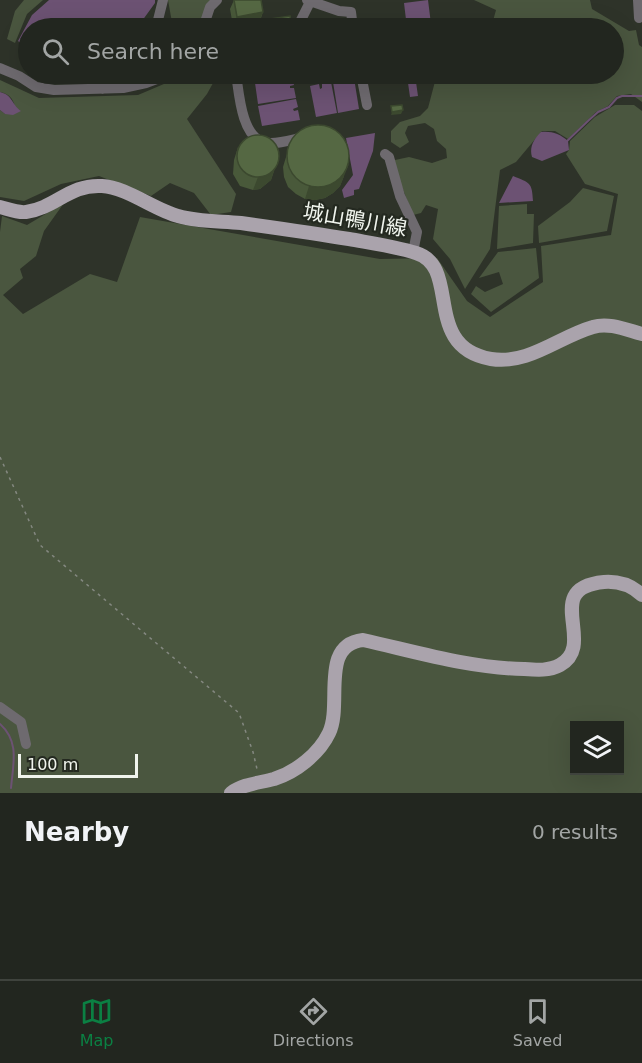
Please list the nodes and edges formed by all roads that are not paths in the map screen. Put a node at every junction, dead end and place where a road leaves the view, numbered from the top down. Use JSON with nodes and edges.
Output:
{"nodes":[{"id":1,"x":163,"y":0,"type":"edge"},
{"id":2,"x":217,"y":0,"type":"edge"},
{"id":3,"x":638,"y":0,"type":"edge"},
{"id":4,"x":309,"y":1,"type":"edge"},
{"id":5,"x":158,"y":18,"type":"edge"},
{"id":6,"x":205,"y":18,"type":"edge"},
{"id":7,"x":301,"y":18,"type":"edge"},
{"id":8,"x":352,"y":18,"type":"edge"},
{"id":9,"x":639,"y":18,"type":"dead end"},
{"id":10,"x":0,"y":68,"type":"edge"},
{"id":11,"x":18,"y":76,"type":"edge"},
{"id":12,"x":31,"y":84,"type":"edge"},
{"id":13,"x":105,"y":84,"type":"edge"},
{"id":14,"x":139,"y":84,"type":"edge"},
{"id":15,"x":238,"y":84,"type":"edge"},
{"id":16,"x":363,"y":84,"type":"edge"},
{"id":17,"x":103,"y":89,"type":"junction"},
{"id":18,"x":366,"y":105,"type":"dead end"},
{"id":19,"x":321,"y":134,"type":"edge"},
{"id":20,"x":385,"y":154,"type":"dead end"},
{"id":21,"x":0,"y":207,"type":"edge"},
{"id":22,"x":413,"y":252,"type":"junction"},
{"id":23,"x":642,"y":334,"type":"edge"},
{"id":24,"x":642,"y":595,"type":"edge"},
{"id":25,"x":0,"y":707,"type":"edge"},
{"id":26,"x":26,"y":744,"type":"dead end"},
{"id":27,"x":231,"y":793,"type":"edge"}],
"edges":[{"from":1,"to":5,"type":"street"},
{"from":2,"to":6,"type":"street"},
{"from":3,"to":9,"type":"street"},
{"from":4,"to":7,"type":"street"},
{"from":4,"to":8,"type":"street"},
{"from":10,"to":11,"type":"street"},
{"from":12,"to":17,"type":"street"},
{"from":13,"to":17,"type":"street"},
{"from":14,"to":17,"type":"street"},
{"from":15,"to":19,"type":"street"},
{"from":16,"to":18,"type":"street"},
{"from":20,"to":22,"type":"street"},
{"from":21,"to":22,"type":"main road","name":"城山鴨川線"},
{"from":22,"to":23,"type":"main road","name":"城山鴨川線"},
{"from":24,"to":27,"type":"main road"},
{"from":25,"to":26,"type":"street"}]}
